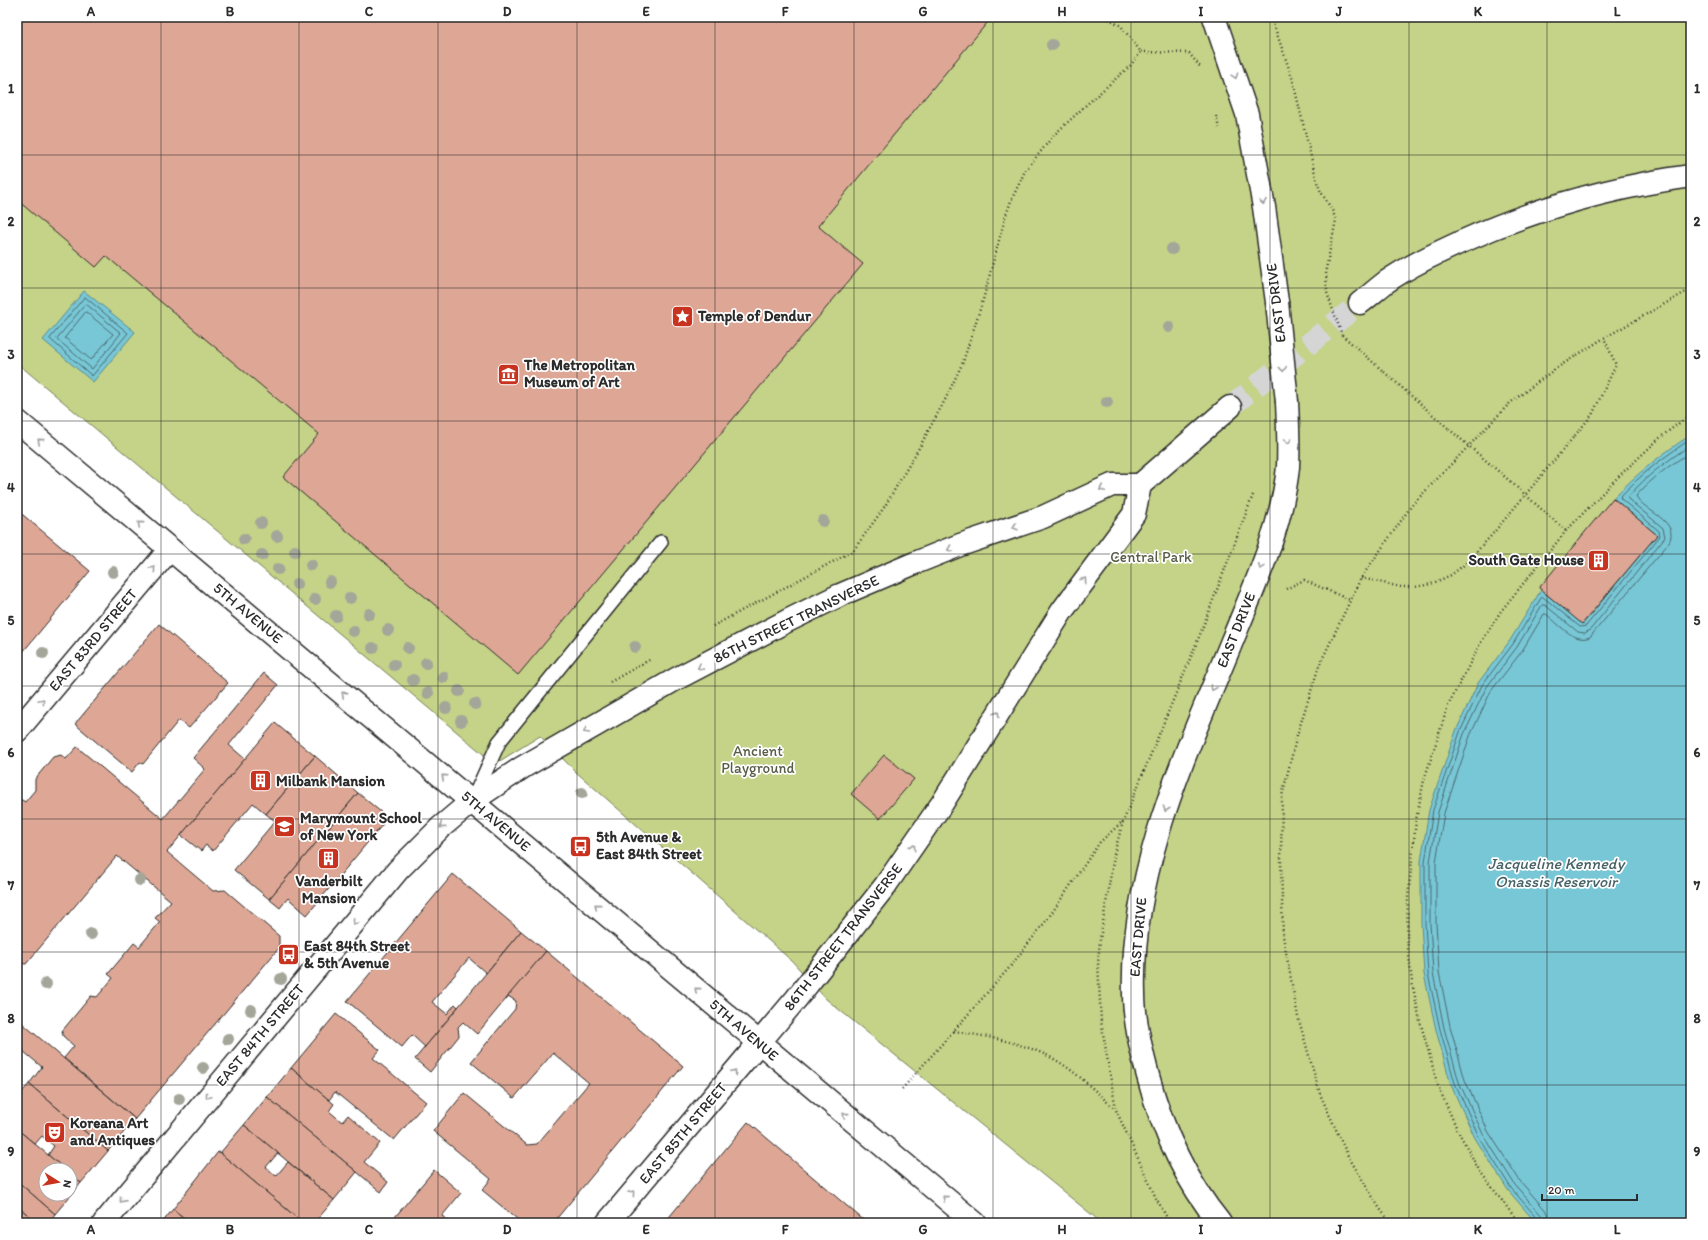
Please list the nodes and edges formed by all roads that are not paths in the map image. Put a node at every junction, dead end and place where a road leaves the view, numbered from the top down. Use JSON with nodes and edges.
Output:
{"nodes":[{"id":1,"x":1214,"y":17,"type":"edge"},
{"id":2,"x":1691,"y":176,"type":"edge"},
{"id":3,"x":1360,"y":304,"type":"tunnel mouth"},
{"id":4,"x":1230,"y":407,"type":"tunnel mouth"},
{"id":5,"x":17,"y":421,"type":"edge"},
{"id":6,"x":1140,"y":486,"type":"junction"},
{"id":7,"x":661,"y":542,"type":"dead end"},
{"id":8,"x":170,"y":549,"type":"junction"},
{"id":9,"x":17,"y":731,"type":"edge"},
{"id":10,"x":472,"y":801,"type":"junction"},
{"id":11,"x":758,"y":1042,"type":"junction"},
{"id":12,"x":104,"y":1223,"type":"edge"},
{"id":13,"x":607,"y":1223,"type":"edge"},
{"id":14,"x":975,"y":1223,"type":"edge"},
{"id":15,"x":1220,"y":1223,"type":"edge"}],
"edges":[{"from":1,"to":15,"type":"main road","name":"EAST DRIVE","one_way":true,"bridge":true},
{"from":2,"to":3,"type":"main road"},
{"from":4,"to":6,"type":"main road"},
{"from":8,"to":5,"type":"main road","name":"5TH AVENUE","one_way":true},
{"from":6,"to":10,"type":"main road","name":"86TH STREET TRANSVERSE","one_way":true},
{"from":11,"to":6,"type":"main road","name":"86TH STREET TRANSVERSE","one_way":true},
{"from":7,"to":10,"type":"lane"},
{"from":9,"to":8,"type":"main road","name":"EAST 83RD STREET","one_way":true},
{"from":10,"to":8,"type":"main road","name":"5TH AVENUE","one_way":true},
{"from":11,"to":10,"type":"main road","name":"5TH AVENUE","one_way":true},
{"from":10,"to":12,"type":"main road","name":"EAST 84TH STREET","one_way":true},
{"from":13,"to":11,"type":"main road","name":"EAST 85TH STREET","one_way":true},
{"from":14,"to":11,"type":"main road","name":"5TH AVENUE","one_way":true}]}
